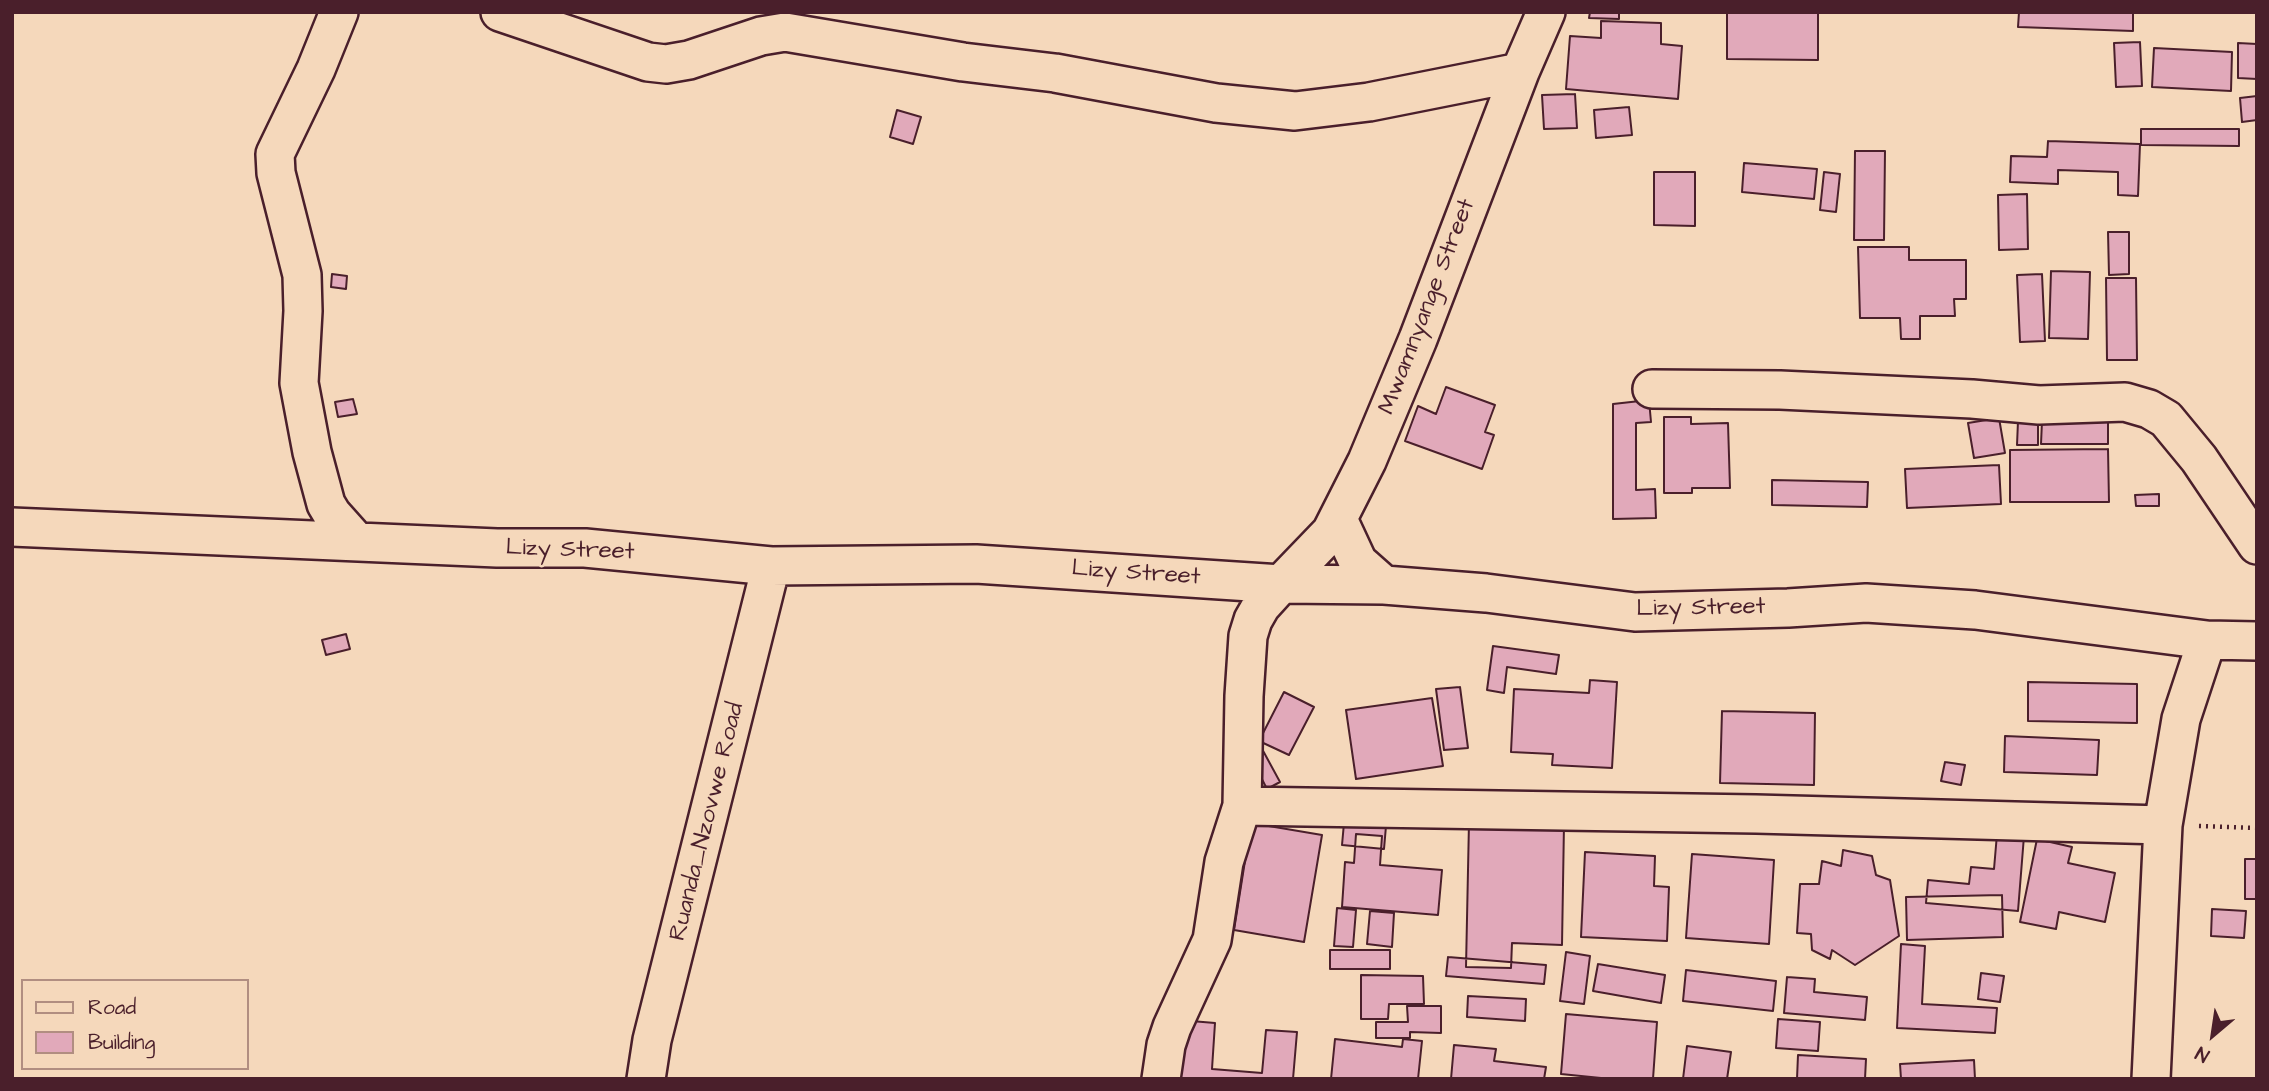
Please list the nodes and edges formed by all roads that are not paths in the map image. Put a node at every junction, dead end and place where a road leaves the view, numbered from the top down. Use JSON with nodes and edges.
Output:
{"nodes":[{"id":1,"x":339,"y":12,"type":"edge"},
{"id":2,"x":500,"y":12,"type":"edge"},
{"id":3,"x":1546,"y":12,"type":"edge"},
{"id":4,"x":1520,"y":72,"type":"junction"},
{"id":5,"x":1653,"y":389,"type":"dead end"},
{"id":6,"x":1338,"y":519,"type":"junction"},
{"id":7,"x":12,"y":527,"type":"edge"},
{"id":8,"x":357,"y":542,"type":"junction"},
{"id":9,"x":2257,"y":545,"type":"edge"},
{"id":10,"x":771,"y":566,"type":"junction"},
{"id":11,"x":1281,"y":584,"type":"junction"},
{"id":12,"x":1384,"y":585,"type":"junction"},
{"id":13,"x":2207,"y":640,"type":"junction"},
{"id":14,"x":2257,"y":641,"type":"edge"},
{"id":15,"x":1242,"y":806,"type":"junction"},
{"id":16,"x":2163,"y":825,"type":"junction"},
{"id":17,"x":646,"y":1079,"type":"edge"},
{"id":18,"x":1161,"y":1079,"type":"edge"},
{"id":19,"x":2151,"y":1079,"type":"edge"}],
"edges":[{"from":1,"to":8,"type":"street"},
{"from":2,"to":4,"type":"street"},
{"from":3,"to":4,"type":"street","name":"Mwamnyange Street"},
{"from":4,"to":6,"type":"street","name":"Mwamnyange Street"},
{"from":5,"to":9,"type":"street"},
{"from":6,"to":11,"type":"street","name":"Mwamnyange Street"},
{"from":6,"to":12,"type":"street"},
{"from":7,"to":8,"type":"street","name":"Lizy Street"},
{"from":8,"to":10,"type":"street","name":"Lizy Street"},
{"from":10,"to":11,"type":"street","name":"Lizy Street"},
{"from":10,"to":17,"type":"street","name":"Ruanda_Nzovwe Road"},
{"from":11,"to":12,"type":"street","name":"Lizy Street"},
{"from":11,"to":15,"type":"street","name":"Mwamnyange Street"},
{"from":12,"to":13,"type":"street","name":"Lizy Street"},
{"from":13,"to":14,"type":"street","name":"Lizy Street"},
{"from":13,"to":16,"type":"street"},
{"from":15,"to":16,"type":"street"},
{"from":15,"to":18,"type":"street","name":"Mwamnyange Street"},
{"from":16,"to":19,"type":"street"}]}
